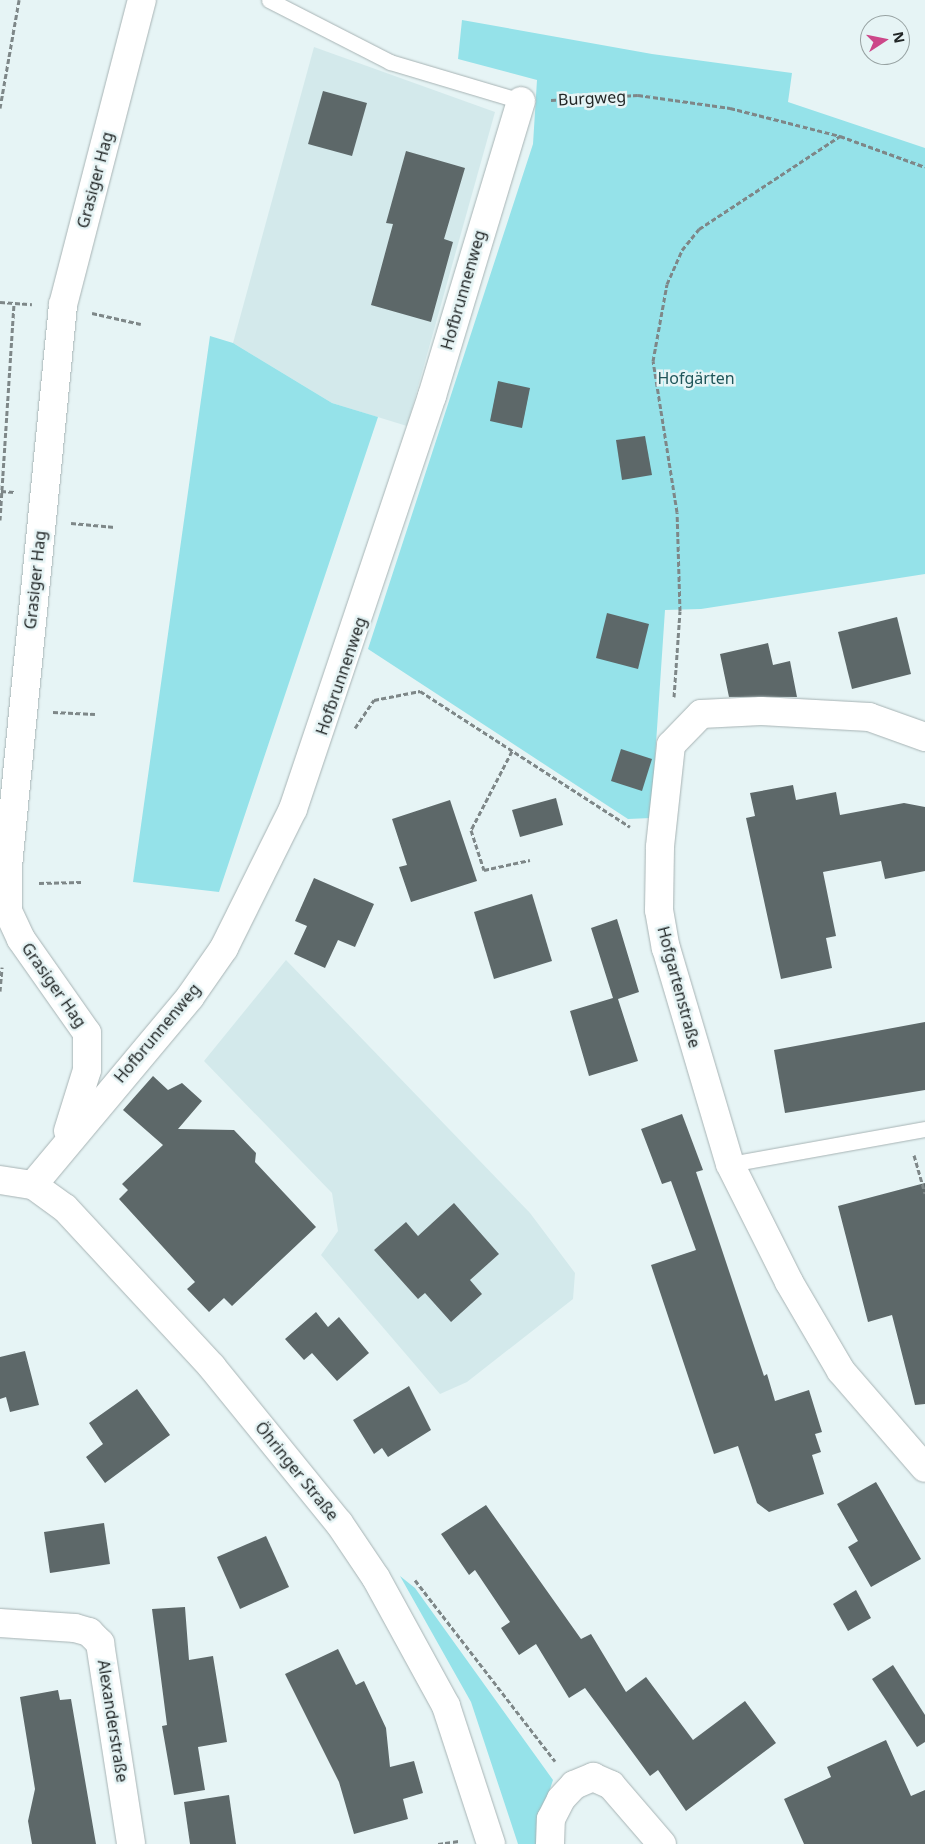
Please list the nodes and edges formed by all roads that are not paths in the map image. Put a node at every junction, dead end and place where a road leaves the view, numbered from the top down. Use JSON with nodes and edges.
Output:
{"nodes":[{"id":1,"x":142,"y":0,"type":"edge"},
{"id":2,"x":269,"y":0,"type":"edge"},
{"id":3,"x":521,"y":101,"type":"joint"},
{"id":4,"x":925,"y":737,"type":"edge"},
{"id":5,"x":925,"y":1129,"type":"edge"},
{"id":6,"x":65,"y":1142,"type":"junction"},
{"id":7,"x":730,"y":1164,"type":"junction"},
{"id":8,"x":0,"y":1180,"type":"edge"},
{"id":9,"x":33,"y":1185,"type":"junction"},
{"id":10,"x":925,"y":1468,"type":"edge"},
{"id":11,"x":0,"y":1623,"type":"edge"},
{"id":12,"x":132,"y":1844,"type":"edge"},
{"id":13,"x":491,"y":1844,"type":"edge"},
{"id":14,"x":550,"y":1844,"type":"edge"},
{"id":15,"x":662,"y":1844,"type":"edge"}],
"edges":[{"from":1,"to":6,"type":"street","name":"Grasiger Hag"},
{"from":2,"to":3,"type":"lane"},
{"from":3,"to":6,"type":"street","name":"Hofbrunnenweg"},
{"from":4,"to":7,"type":"street","name":"Hofgartenstraße"},
{"from":5,"to":7,"type":"lane"},
{"from":6,"to":9,"type":"street","name":"Hofbrunnenweg"},
{"from":7,"to":10,"type":"street","name":"Hofgartenstraße"},
{"from":8,"to":9,"type":"street","name":"Öhringer Straße"},
{"from":9,"to":13,"type":"street","name":"Öhringer Straße"},
{"from":11,"to":12,"type":"street","name":"Alexanderstraße"},
{"from":14,"to":15,"type":"street"}]}
